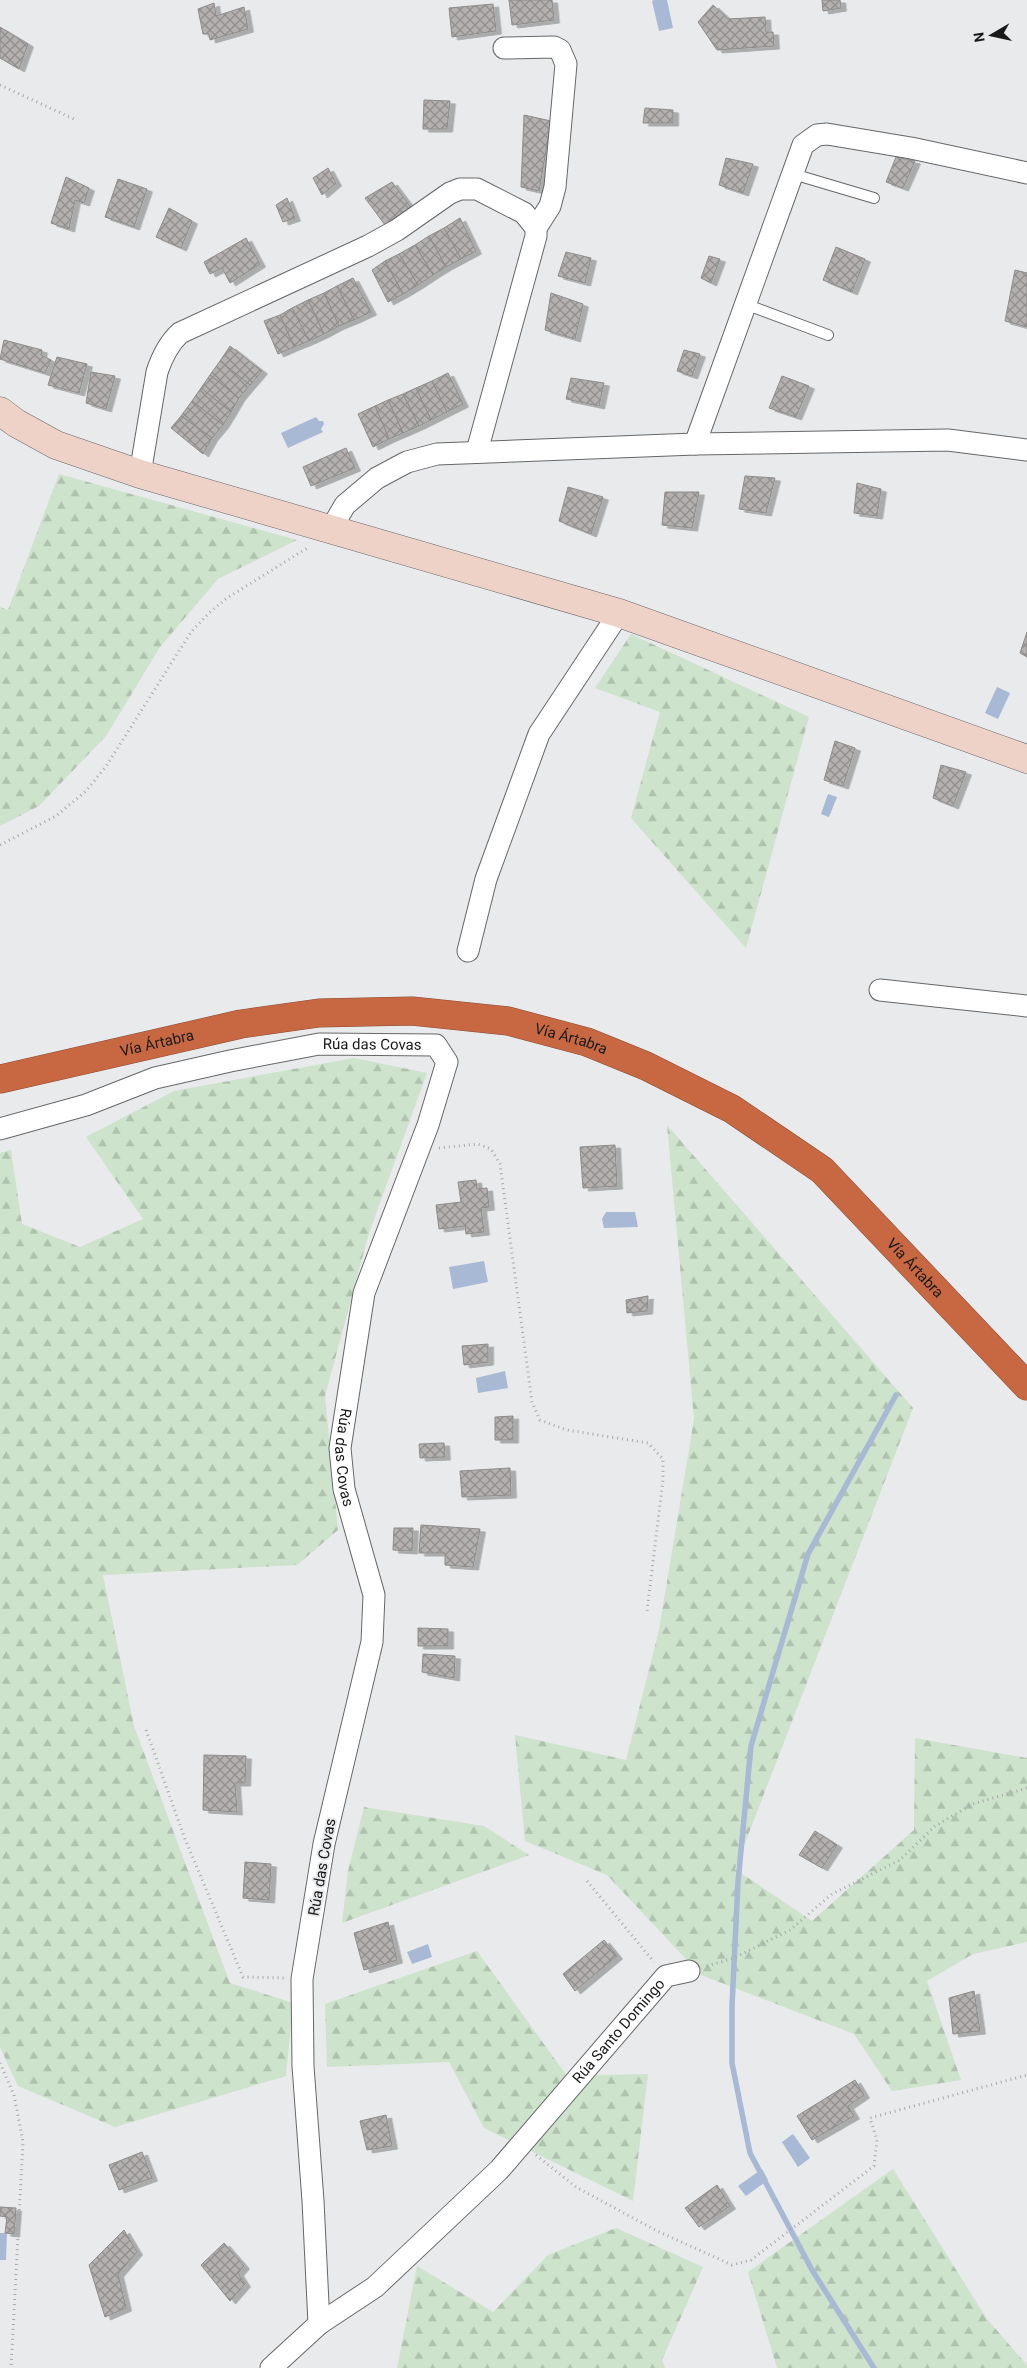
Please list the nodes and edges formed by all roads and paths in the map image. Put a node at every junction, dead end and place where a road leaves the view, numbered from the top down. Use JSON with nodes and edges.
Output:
{"nodes":[{"id":1,"x":504,"y":48,"type":"dead end"},
{"id":2,"x":0,"y":85,"type":"edge"},
{"id":3,"x":76,"y":120,"type":"dead end"},
{"id":4,"x":1027,"y":173,"type":"edge"},
{"id":5,"x":792,"y":174,"type":"junction"},
{"id":6,"x":874,"y":198,"type":"dead end"},
{"id":7,"x":536,"y":228,"type":"junction"},
{"id":8,"x":745,"y":304,"type":"junction"},
{"id":9,"x":828,"y":335,"type":"dead end"},
{"id":10,"x":0,"y":411,"type":"edge"},
{"id":11,"x":695,"y":444,"type":"junction"},
{"id":12,"x":1027,"y":450,"type":"edge"},
{"id":13,"x":477,"y":451,"type":"junction"},
{"id":14,"x":140,"y":474,"type":"junction"},
{"id":15,"x":331,"y":529,"type":"junction"},
{"id":16,"x":619,"y":613,"type":"junction"},
{"id":17,"x":1027,"y":758,"type":"edge"},
{"id":18,"x":0,"y":845,"type":"edge"},
{"id":19,"x":468,"y":951,"type":"dead end"},
{"id":20,"x":880,"y":990,"type":"dead end"},
{"id":21,"x":1027,"y":1006,"type":"edge"},
{"id":22,"x":0,"y":1079,"type":"edge"},
{"id":23,"x":0,"y":1129,"type":"edge"},
{"id":24,"x":419,"y":1150,"type":"junction"},
{"id":25,"x":1027,"y":1386,"type":"edge"},
{"id":26,"x":647,"y":1611,"type":"dead end"},
{"id":27,"x":146,"y":1730,"type":"dead end"},
{"id":28,"x":1027,"y":1788,"type":"edge"},
{"id":29,"x":587,"y":1882,"type":"dead end"},
{"id":30,"x":690,"y":1971,"type":"joint"},
{"id":31,"x":666,"y":1976,"type":"junction"},
{"id":32,"x":302,"y":1979,"type":"junction"},
{"id":33,"x":0,"y":2063,"type":"edge"},
{"id":34,"x":1027,"y":2075,"type":"edge"},
{"id":35,"x":521,"y":2144,"type":"junction"},
{"id":36,"x":319,"y":2324,"type":"junction"},
{"id":37,"x":12,"y":2368,"type":"edge"},
{"id":38,"x":271,"y":2368,"type":"edge"}],
"edges":[{"from":1,"to":7,"type":"street"},
{"from":2,"to":3,"type":"path"},
{"from":4,"to":5,"type":"street"},
{"from":5,"to":6,"type":"lane"},
{"from":5,"to":8,"type":"street"},
{"from":7,"to":13,"type":"street"},
{"from":7,"to":14,"type":"street"},
{"from":8,"to":9,"type":"lane"},
{"from":8,"to":11,"type":"street"},
{"from":10,"to":14,"type":"street"},
{"from":11,"to":12,"type":"street"},
{"from":11,"to":13,"type":"street"},
{"from":13,"to":15,"type":"street"},
{"from":14,"to":15,"type":"street"},
{"from":15,"to":16,"type":"street"},
{"from":15,"to":18,"type":"path"},
{"from":16,"to":17,"type":"street"},
{"from":16,"to":19,"type":"street"},
{"from":20,"to":21,"type":"street"},
{"from":22,"to":25,"type":"highway","name":"Vía Ártabra"},
{"from":23,"to":24,"type":"street","name":"Rúa das Covas"},
{"from":24,"to":26,"type":"path"},
{"from":24,"to":32,"type":"street","name":"Rúa das Covas"},
{"from":27,"to":32,"type":"path"},
{"from":28,"to":30,"type":"path"},
{"from":29,"to":31,"type":"path"},
{"from":30,"to":31,"type":"street","name":"Rúa Santo Domingo"},
{"from":31,"to":35,"type":"street","name":"Rúa Santo Domingo"},
{"from":32,"to":36,"type":"street","name":"Rúa das Covas"},
{"from":33,"to":37,"type":"path"},
{"from":34,"to":35,"type":"path"},
{"from":35,"to":36,"type":"street","name":"Rúa Santo Domingo"},
{"from":36,"to":38,"type":"street","name":"Rúa Santo Domingo"}]}
